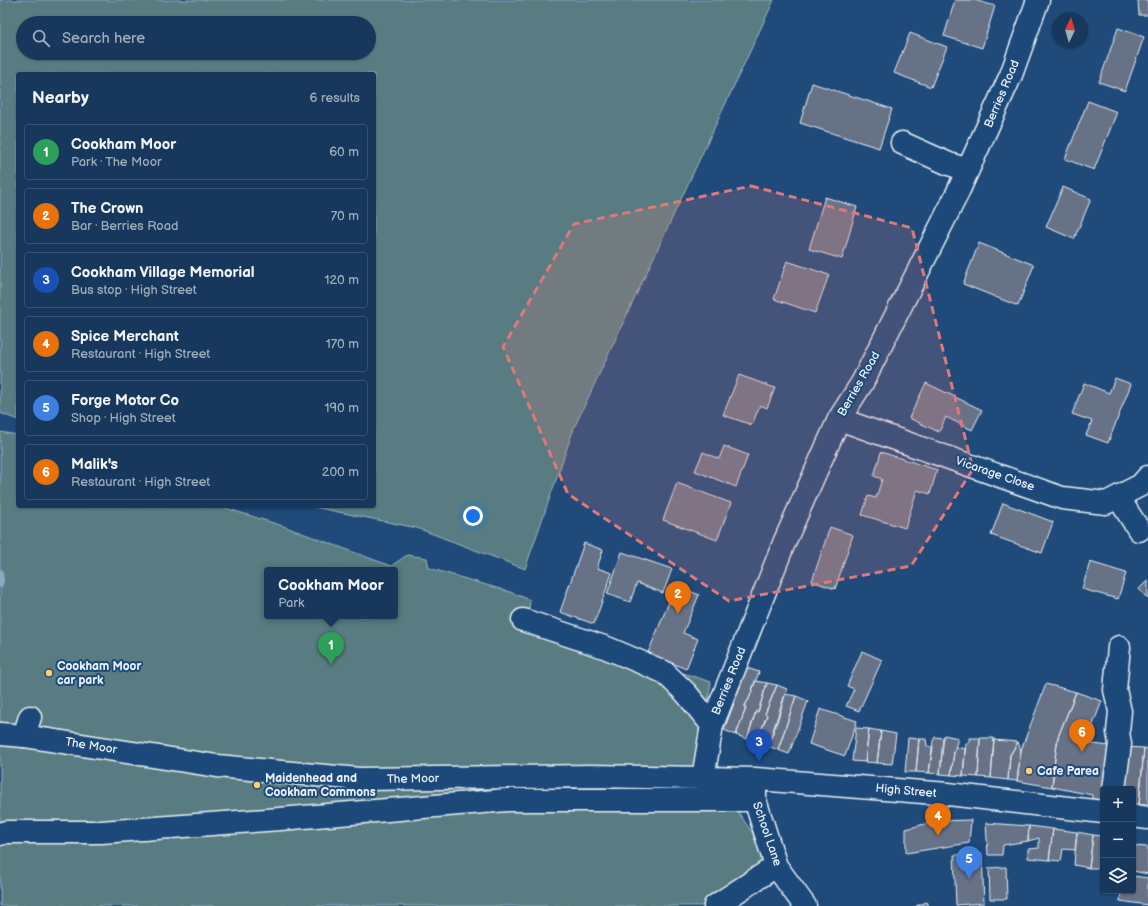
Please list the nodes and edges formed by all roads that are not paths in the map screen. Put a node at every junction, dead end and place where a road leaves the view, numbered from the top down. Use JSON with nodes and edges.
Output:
{"nodes":[{"id":1,"x":1038,"y":0,"type":"edge"},
{"id":2,"x":902,"y":143,"type":"dead end"},
{"id":3,"x":968,"y":170,"type":"junction"},
{"id":4,"x":839,"y":419,"type":"junction"},
{"id":5,"x":1148,"y":478,"type":"edge"},
{"id":6,"x":1118,"y":497,"type":"junction"},
{"id":7,"x":1139,"y":530,"type":"dead end"},
{"id":8,"x":523,"y":620,"type":"dead end"},
{"id":9,"x":1119,"y":648,"type":"dead end"},
{"id":10,"x":712,"y":725,"type":"junction"},
{"id":11,"x":0,"y":734,"type":"edge"},
{"id":12,"x":703,"y":778,"type":"junction"},
{"id":13,"x":756,"y":779,"type":"junction"},
{"id":14,"x":1114,"y":786,"type":"edge"},
{"id":15,"x":755,"y":800,"type":"junction"},
{"id":16,"x":1100,"y":812,"type":"edge"},
{"id":17,"x":1136,"y":816,"type":"edge"},
{"id":18,"x":1148,"y":818,"type":"edge"},
{"id":19,"x":0,"y":834,"type":"edge"},
{"id":20,"x":776,"y":866,"type":"junction"},
{"id":21,"x":715,"y":906,"type":"edge"},
{"id":22,"x":805,"y":906,"type":"edge"}],
"edges":[{"from":1,"to":3,"type":"street","name":"Berries Road"},
{"from":2,"to":3,"type":"street"},
{"from":3,"to":4,"type":"street","name":"Berries Road"},
{"from":4,"to":6,"type":"street","name":"Vicarage Close"},
{"from":4,"to":10,"type":"street","name":"Berries Road"},
{"from":5,"to":6,"type":"street","name":"Vicarage Close"},
{"from":6,"to":7,"type":"street"},
{"from":8,"to":10,"type":"street"},
{"from":9,"to":14,"type":"street"},
{"from":10,"to":12,"type":"street","name":"Berries Road"},
{"from":11,"to":12,"type":"street","name":"The Moor"},
{"from":12,"to":13,"type":"street","name":"The Moor"},
{"from":13,"to":15,"type":"street","name":"School Lane"},
{"from":13,"to":16,"type":"street","name":"High Street"},
{"from":15,"to":19,"type":"street"},
{"from":15,"to":20,"type":"street","name":"School Lane"},
{"from":17,"to":18,"type":"street"},
{"from":20,"to":21,"type":"street"},
{"from":20,"to":22,"type":"street","name":"School Lane"}]}
